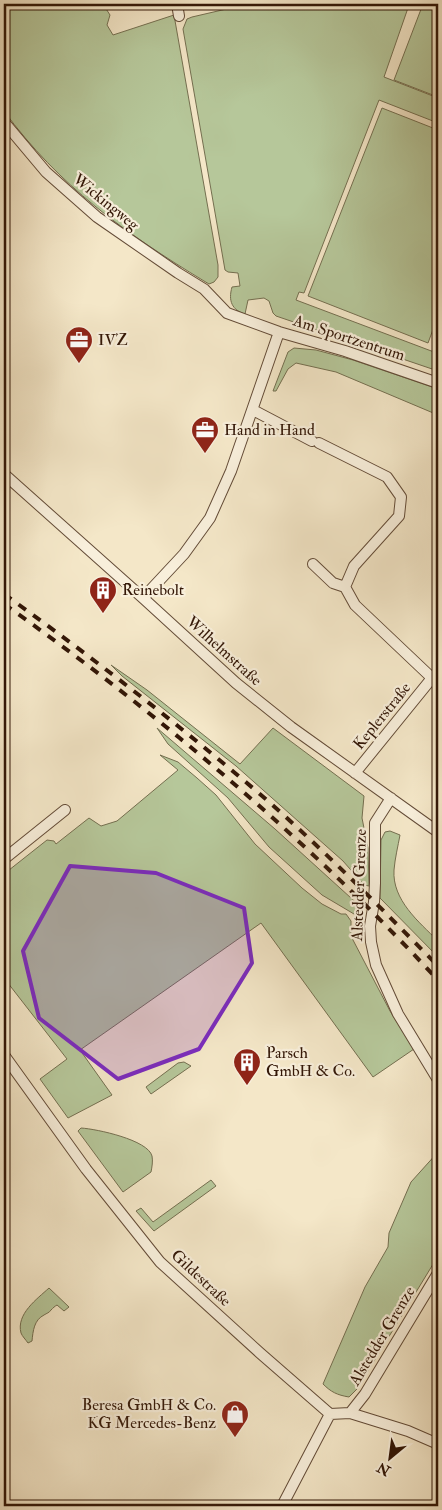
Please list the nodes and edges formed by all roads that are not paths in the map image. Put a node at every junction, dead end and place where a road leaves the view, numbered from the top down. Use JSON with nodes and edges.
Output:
{"nodes":[{"id":1,"x":177,"y":4,"type":"edge"},
{"id":2,"x":179,"y":16,"type":"dead end"},
{"id":3,"x":4,"y":122,"type":"edge"},
{"id":4,"x":204,"y":290,"type":"joint"},
{"id":5,"x":279,"y":332,"type":"junction"},
{"id":6,"x":438,"y":383,"type":"edge"},
{"id":7,"x":253,"y":410,"type":"junction"},
{"id":8,"x":4,"y":474,"type":"edge"},
{"id":9,"x":313,"y":564,"type":"dead end"},
{"id":10,"x":345,"y":587,"type":"junction"},
{"id":11,"x":143,"y":598,"type":"junction"},
{"id":12,"x":435,"y":675,"type":"edge"},
{"id":13,"x":355,"y":773,"type":"junction"},
{"id":14,"x":391,"y":798,"type":"junction"},
{"id":15,"x":65,"y":810,"type":"dead end"},
{"id":16,"x":438,"y":832,"type":"edge"},
{"id":17,"x":4,"y":859,"type":"edge"},
{"id":18,"x":4,"y":1055,"type":"edge"},
{"id":19,"x":438,"y":1080,"type":"edge"},
{"id":20,"x":438,"y":1273,"type":"edge"},
{"id":21,"x":350,"y":1413,"type":"junction"},
{"id":22,"x":330,"y":1414,"type":"junction"},
{"id":23,"x":438,"y":1444,"type":"edge"},
{"id":24,"x":282,"y":1506,"type":"edge"}],
"edges":[{"from":1,"to":2,"type":"street"},
{"from":3,"to":4,"type":"street","name":"Wickingweg"},
{"from":4,"to":5,"type":"street","name":"Am Sportzentrum"},
{"from":5,"to":6,"type":"street","name":"Am Sportzentrum"},
{"from":5,"to":7,"type":"street","name":"Am Sportzentrum"},
{"from":7,"to":10,"type":"street"},
{"from":7,"to":11,"type":"street","name":"Am Sportzentrum"},
{"from":8,"to":11,"type":"street","name":"Wilhelmstraße"},
{"from":9,"to":10,"type":"street","name":"Keplerstraße"},
{"from":10,"to":12,"type":"street","name":"Keplerstraße"},
{"from":11,"to":13,"type":"street","name":"Wilhelmstraße"},
{"from":12,"to":13,"type":"street","name":"Keplerstraße"},
{"from":13,"to":14,"type":"street","name":"Wilhelmstraße"},
{"from":14,"to":16,"type":"street","name":"Wilhelmstraße"},
{"from":14,"to":19,"type":"street","name":"Alstedder Grenze"},
{"from":15,"to":17,"type":"street"},
{"from":18,"to":22,"type":"street","name":"Gildestraße"},
{"from":20,"to":21,"type":"street","name":"Alstedder Grenze"},
{"from":21,"to":22,"type":"street"},
{"from":21,"to":23,"type":"street"},
{"from":22,"to":24,"type":"street"}]}
